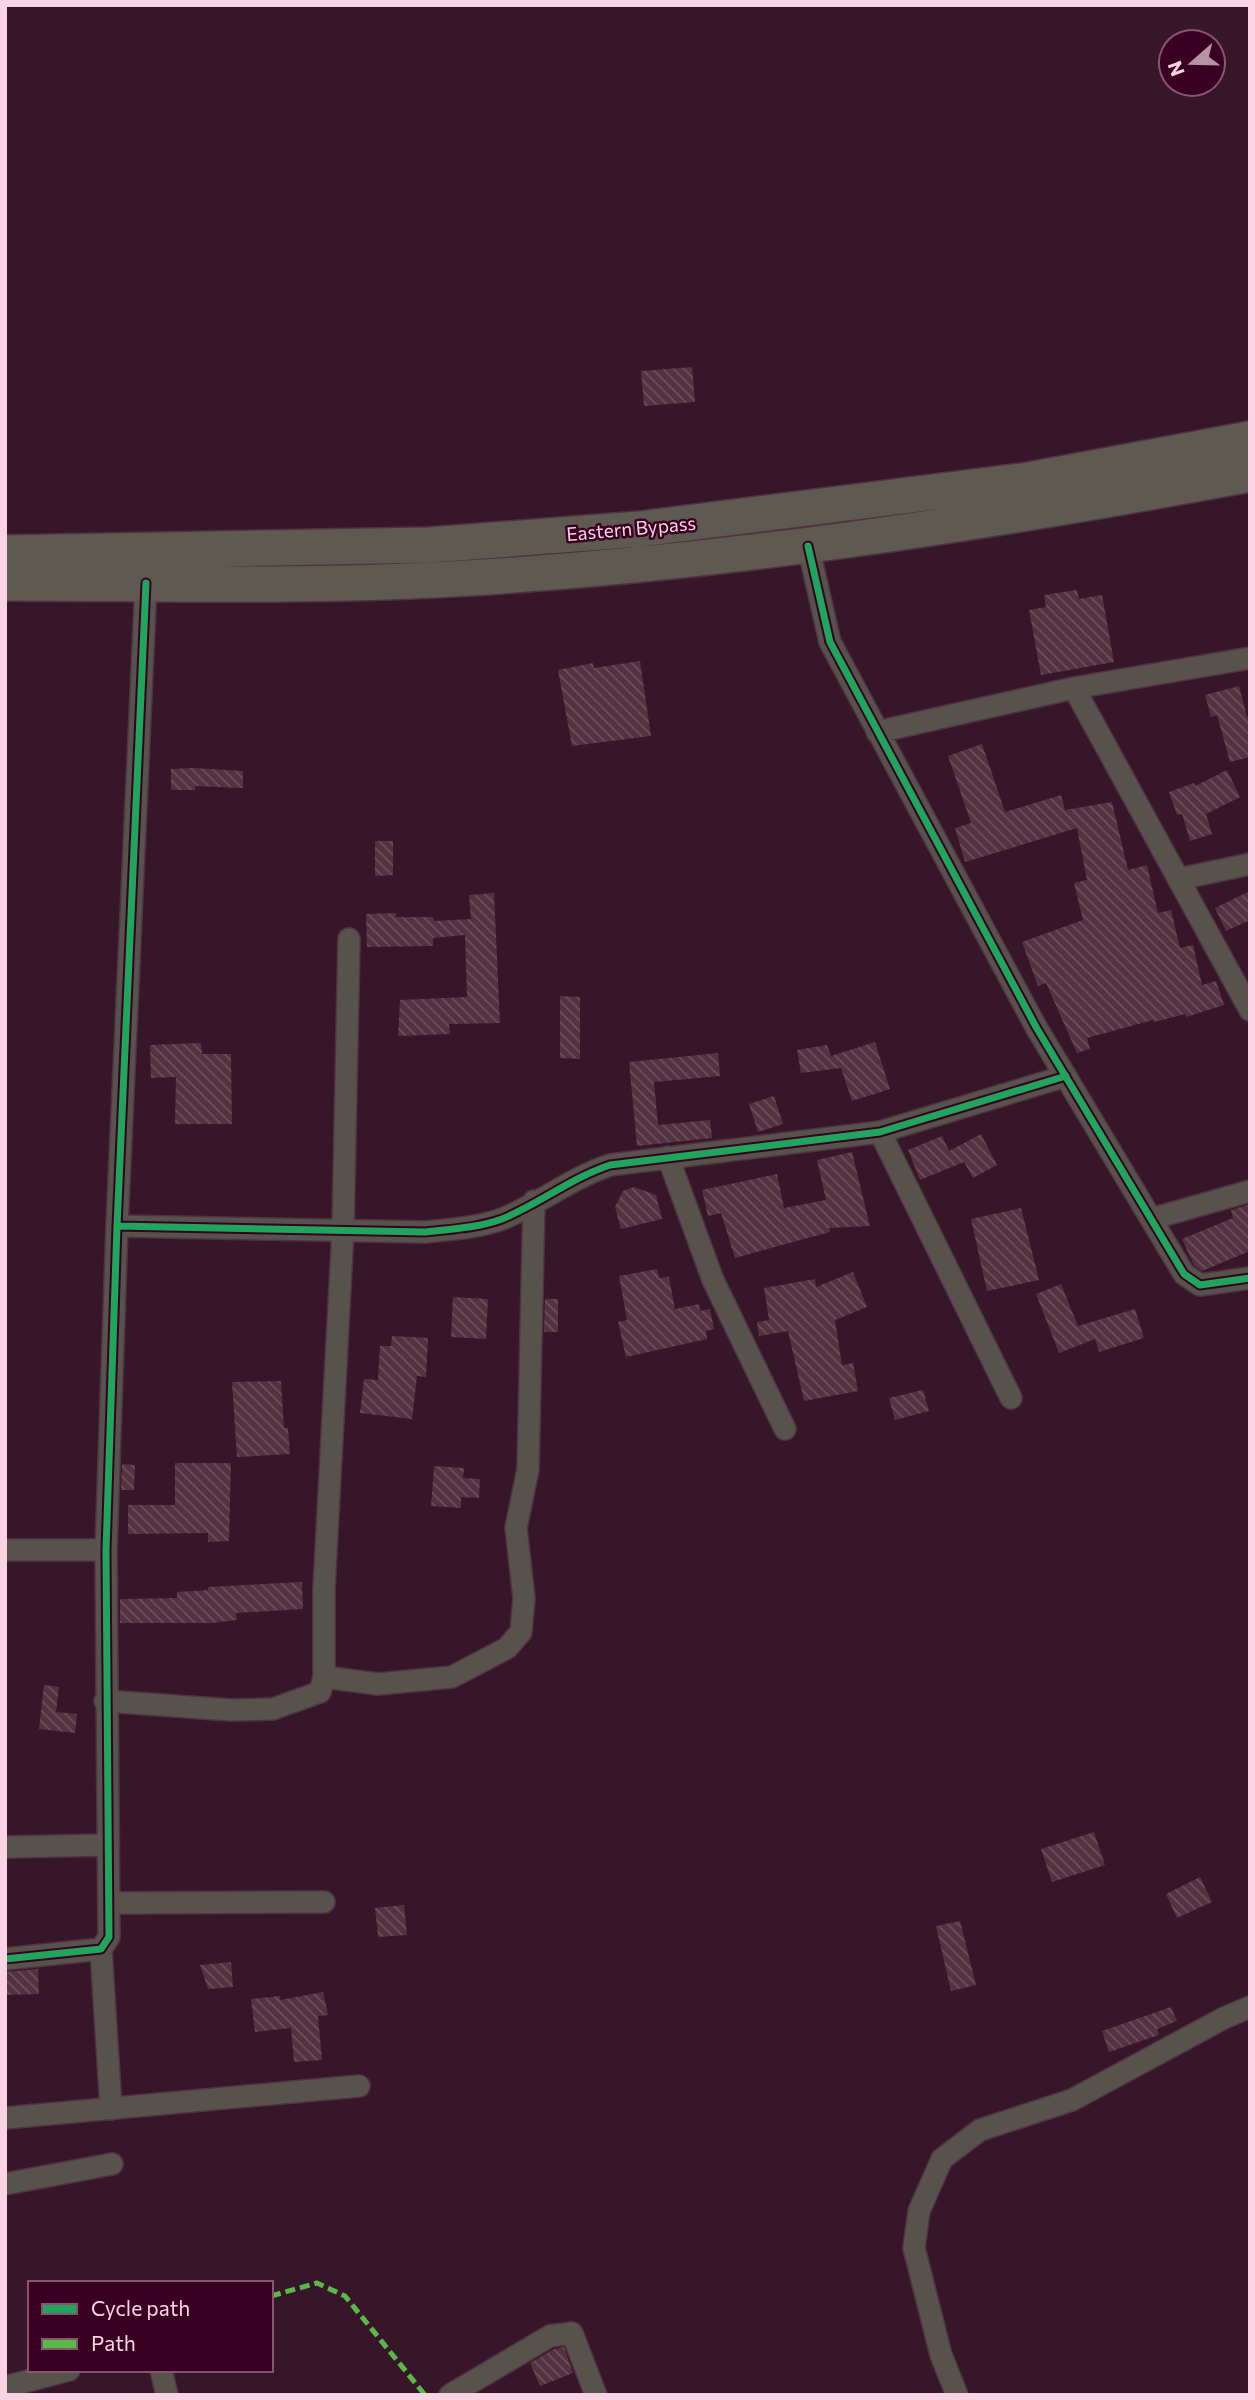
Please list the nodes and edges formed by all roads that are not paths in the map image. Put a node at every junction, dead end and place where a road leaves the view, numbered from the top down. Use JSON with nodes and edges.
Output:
{"nodes":[{"id":1,"x":1250,"y":439,"type":"edge"},
{"id":2,"x":1250,"y":474,"type":"edge"},
{"id":3,"x":808,"y":546,"type":"junction"},
{"id":4,"x":5,"y":553,"type":"edge"},
{"id":5,"x":5,"y":583,"type":"edge"},
{"id":6,"x":146,"y":583,"type":"junction"},
{"id":7,"x":1250,"y":658,"type":"edge"},
{"id":8,"x":1074,"y":688,"type":"junction"},
{"id":9,"x":877,"y":732,"type":"junction"},
{"id":10,"x":1250,"y":864,"type":"edge"},
{"id":11,"x":1179,"y":880,"type":"junction"},
{"id":12,"x":349,"y":939,"type":"dead end"},
{"id":13,"x":1250,"y":1010,"type":"edge"},
{"id":14,"x":1066,"y":1076,"type":"junction"},
{"id":15,"x":880,"y":1132,"type":"junction"},
{"id":16,"x":668,"y":1157,"type":"junction"},
{"id":17,"x":1250,"y":1191,"type":"edge"},
{"id":18,"x":534,"y":1201,"type":"junction"},
{"id":19,"x":1151,"y":1219,"type":"junction"},
{"id":20,"x":117,"y":1226,"type":"junction"},
{"id":21,"x":343,"y":1230,"type":"junction"},
{"id":22,"x":1250,"y":1278,"type":"edge"},
{"id":23,"x":1011,"y":1398,"type":"dead end"},
{"id":24,"x":785,"y":1429,"type":"dead end"},
{"id":25,"x":5,"y":1550,"type":"edge"},
{"id":26,"x":106,"y":1550,"type":"junction"},
{"id":27,"x":324,"y":1677,"type":"junction"},
{"id":28,"x":105,"y":1701,"type":"junction"},
{"id":29,"x":108,"y":1845,"type":"junction"},
{"id":30,"x":5,"y":1847,"type":"edge"},
{"id":31,"x":324,"y":1902,"type":"dead end"},
{"id":32,"x":109,"y":1903,"type":"junction"},
{"id":33,"x":101,"y":1949,"type":"junction"},
{"id":34,"x":5,"y":1959,"type":"edge"},
{"id":35,"x":1250,"y":2007,"type":"edge"},
{"id":36,"x":359,"y":2086,"type":"dead end"},
{"id":37,"x":111,"y":2109,"type":"junction"},
{"id":38,"x":5,"y":2119,"type":"edge"},
{"id":39,"x":112,"y":2164,"type":"dead end"},
{"id":40,"x":5,"y":2184,"type":"edge"},
{"id":41,"x":61,"y":2372,"type":"edge"},
{"id":42,"x":161,"y":2372,"type":"edge"},
{"id":43,"x":5,"y":2387,"type":"edge"},
{"id":44,"x":167,"y":2395,"type":"edge"},
{"id":45,"x":450,"y":2395,"type":"edge"},
{"id":46,"x":596,"y":2395,"type":"edge"},
{"id":47,"x":957,"y":2395,"type":"edge"}],
"edges":[{"from":1,"to":4,"type":"main road","name":"Eastern Bypass"},
{"from":2,"to":3,"type":"main road","name":"Eastern Bypass"},
{"from":3,"to":6,"type":"main road","name":"Eastern Bypass"},
{"from":3,"to":9,"type":"street"},
{"from":5,"to":6,"type":"main road","name":"Eastern Bypass"},
{"from":6,"to":20,"type":"street"},
{"from":7,"to":8,"type":"street"},
{"from":8,"to":9,"type":"street"},
{"from":8,"to":11,"type":"street"},
{"from":9,"to":14,"type":"street"},
{"from":10,"to":11,"type":"street"},
{"from":11,"to":13,"type":"street"},
{"from":12,"to":21,"type":"street"},
{"from":14,"to":15,"type":"street"},
{"from":14,"to":19,"type":"street"},
{"from":15,"to":16,"type":"street"},
{"from":15,"to":23,"type":"street"},
{"from":16,"to":18,"type":"street"},
{"from":16,"to":24,"type":"street"},
{"from":17,"to":19,"type":"street"},
{"from":18,"to":21,"type":"street"},
{"from":18,"to":27,"type":"street"},
{"from":19,"to":22,"type":"street"},
{"from":20,"to":21,"type":"street"},
{"from":20,"to":26,"type":"street"},
{"from":21,"to":27,"type":"street"},
{"from":25,"to":26,"type":"street"},
{"from":26,"to":28,"type":"street"},
{"from":27,"to":28,"type":"street"},
{"from":28,"to":29,"type":"street"},
{"from":29,"to":30,"type":"street"},
{"from":29,"to":32,"type":"street"},
{"from":31,"to":32,"type":"street"},
{"from":32,"to":33,"type":"street"},
{"from":33,"to":34,"type":"street"},
{"from":33,"to":37,"type":"street"},
{"from":35,"to":47,"type":"street"},
{"from":36,"to":37,"type":"street"},
{"from":37,"to":38,"type":"street"},
{"from":39,"to":40,"type":"street"},
{"from":41,"to":43,"type":"street"},
{"from":42,"to":44,"type":"street"},
{"from":45,"to":46,"type":"street"}]}
